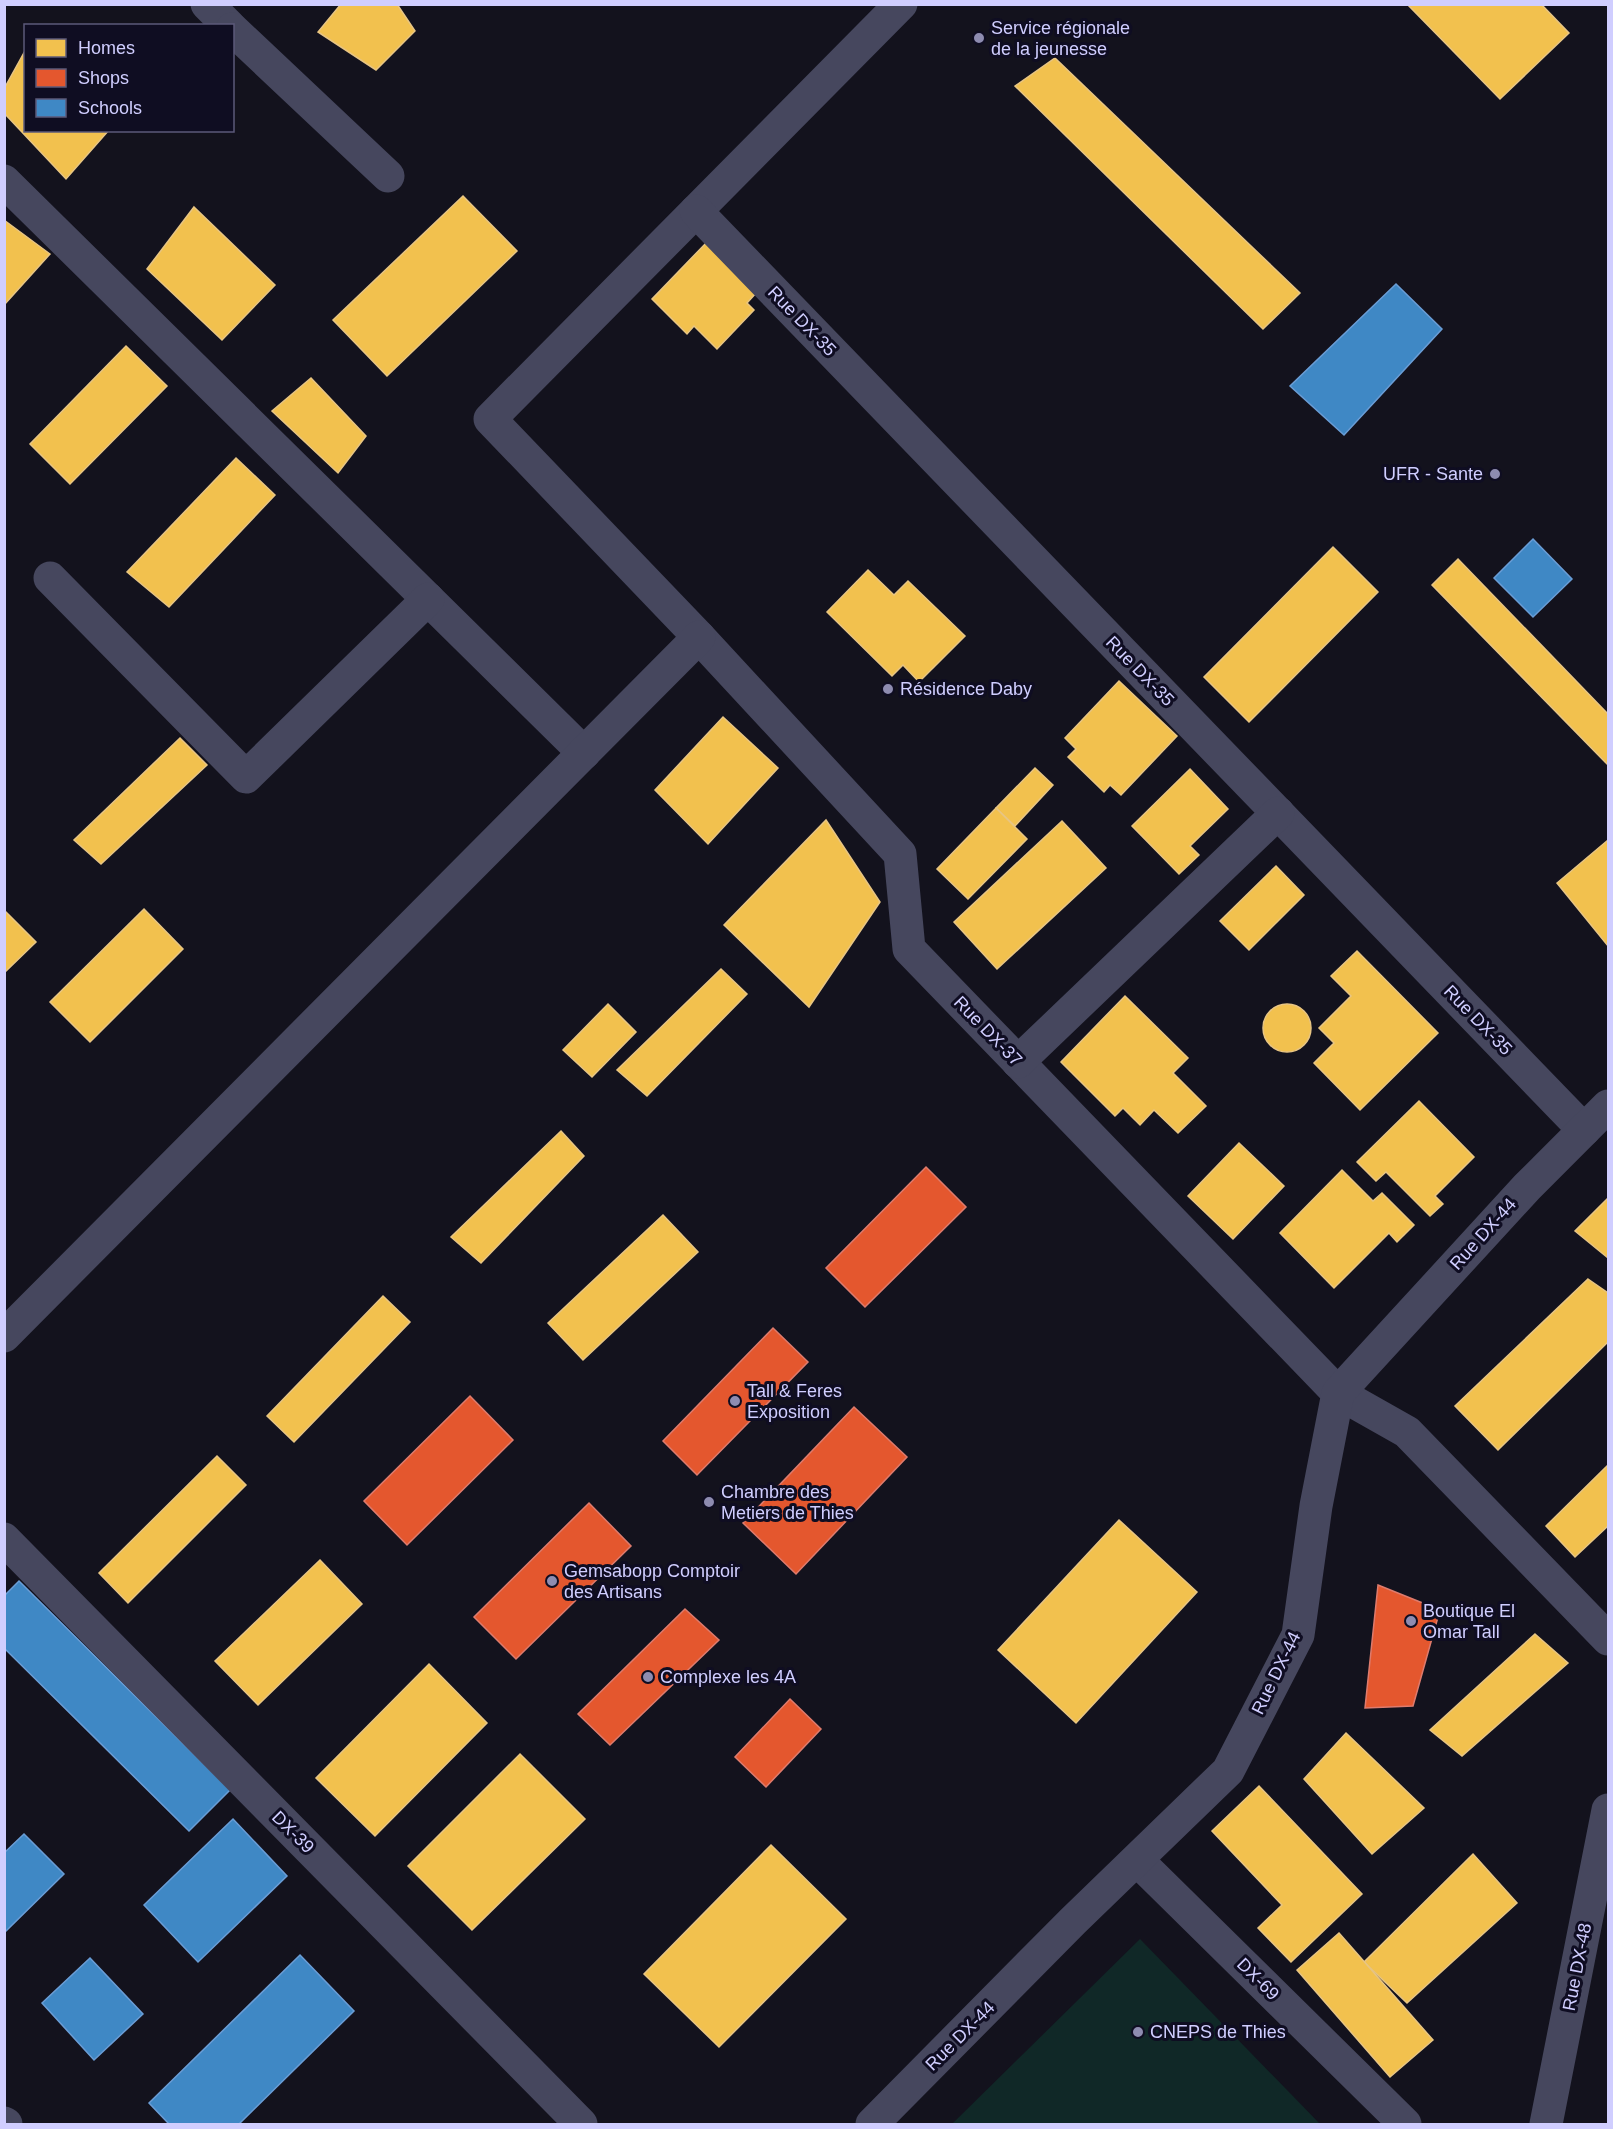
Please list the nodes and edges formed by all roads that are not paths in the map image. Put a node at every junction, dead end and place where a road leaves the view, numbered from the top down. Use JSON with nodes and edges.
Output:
{"nodes":[{"id":1,"x":207,"y":4,"type":"edge"},
{"id":2,"x":901,"y":4,"type":"edge"},
{"id":3,"x":228,"y":24,"type":"edge"},
{"id":4,"x":234,"y":30,"type":"edge"},
{"id":5,"x":388,"y":176,"type":"dead end"},
{"id":6,"x":4,"y":181,"type":"edge"},
{"id":7,"x":696,"y":211,"type":"junction"},
{"id":8,"x":50,"y":578,"type":"dead end"},
{"id":9,"x":428,"y":599,"type":"junction"},
{"id":10,"x":699,"y":637,"type":"junction"},
{"id":11,"x":584,"y":753,"type":"junction"},
{"id":12,"x":1278,"y":813,"type":"junction"},
{"id":13,"x":1018,"y":1062,"type":"junction"},
{"id":14,"x":1608,"y":1106,"type":"edge"},
{"id":15,"x":1584,"y":1130,"type":"junction"},
{"id":16,"x":4,"y":1336,"type":"edge"},
{"id":17,"x":1338,"y":1393,"type":"junction"},
{"id":18,"x":4,"y":1539,"type":"edge"},
{"id":19,"x":1608,"y":1639,"type":"edge"},
{"id":20,"x":1608,"y":1810,"type":"edge"},
{"id":21,"x":1137,"y":1860,"type":"junction"},
{"id":22,"x":581,"y":2124,"type":"edge"},
{"id":23,"x":872,"y":2124,"type":"edge"},
{"id":24,"x":1405,"y":2124,"type":"edge"},
{"id":25,"x":1546,"y":2124,"type":"edge"}],
"edges":[{"from":1,"to":3,"type":"street"},
{"from":2,"to":7,"type":"street"},
{"from":4,"to":5,"type":"street"},
{"from":6,"to":9,"type":"street"},
{"from":7,"to":10,"type":"street","name":"Rue DX-37"},
{"from":7,"to":12,"type":"street","name":"Rue DX-35"},
{"from":8,"to":9,"type":"street"},
{"from":9,"to":11,"type":"street"},
{"from":10,"to":11,"type":"street"},
{"from":10,"to":13,"type":"street","name":"Rue DX-37"},
{"from":11,"to":16,"type":"street"},
{"from":12,"to":13,"type":"street"},
{"from":12,"to":15,"type":"street","name":"Rue DX-35"},
{"from":13,"to":17,"type":"street","name":"Rue DX-37"},
{"from":14,"to":15,"type":"street","name":"Rue DX-44"},
{"from":15,"to":17,"type":"street","name":"Rue DX-44"},
{"from":17,"to":19,"type":"street","name":"Rue DX-37"},
{"from":17,"to":21,"type":"street","name":"Rue DX-44"},
{"from":18,"to":22,"type":"street","name":"DX-39"},
{"from":20,"to":25,"type":"street","name":"Rue DX-48"},
{"from":21,"to":23,"type":"street","name":"Rue DX-44"},
{"from":21,"to":24,"type":"street","name":"DX-69"}]}
